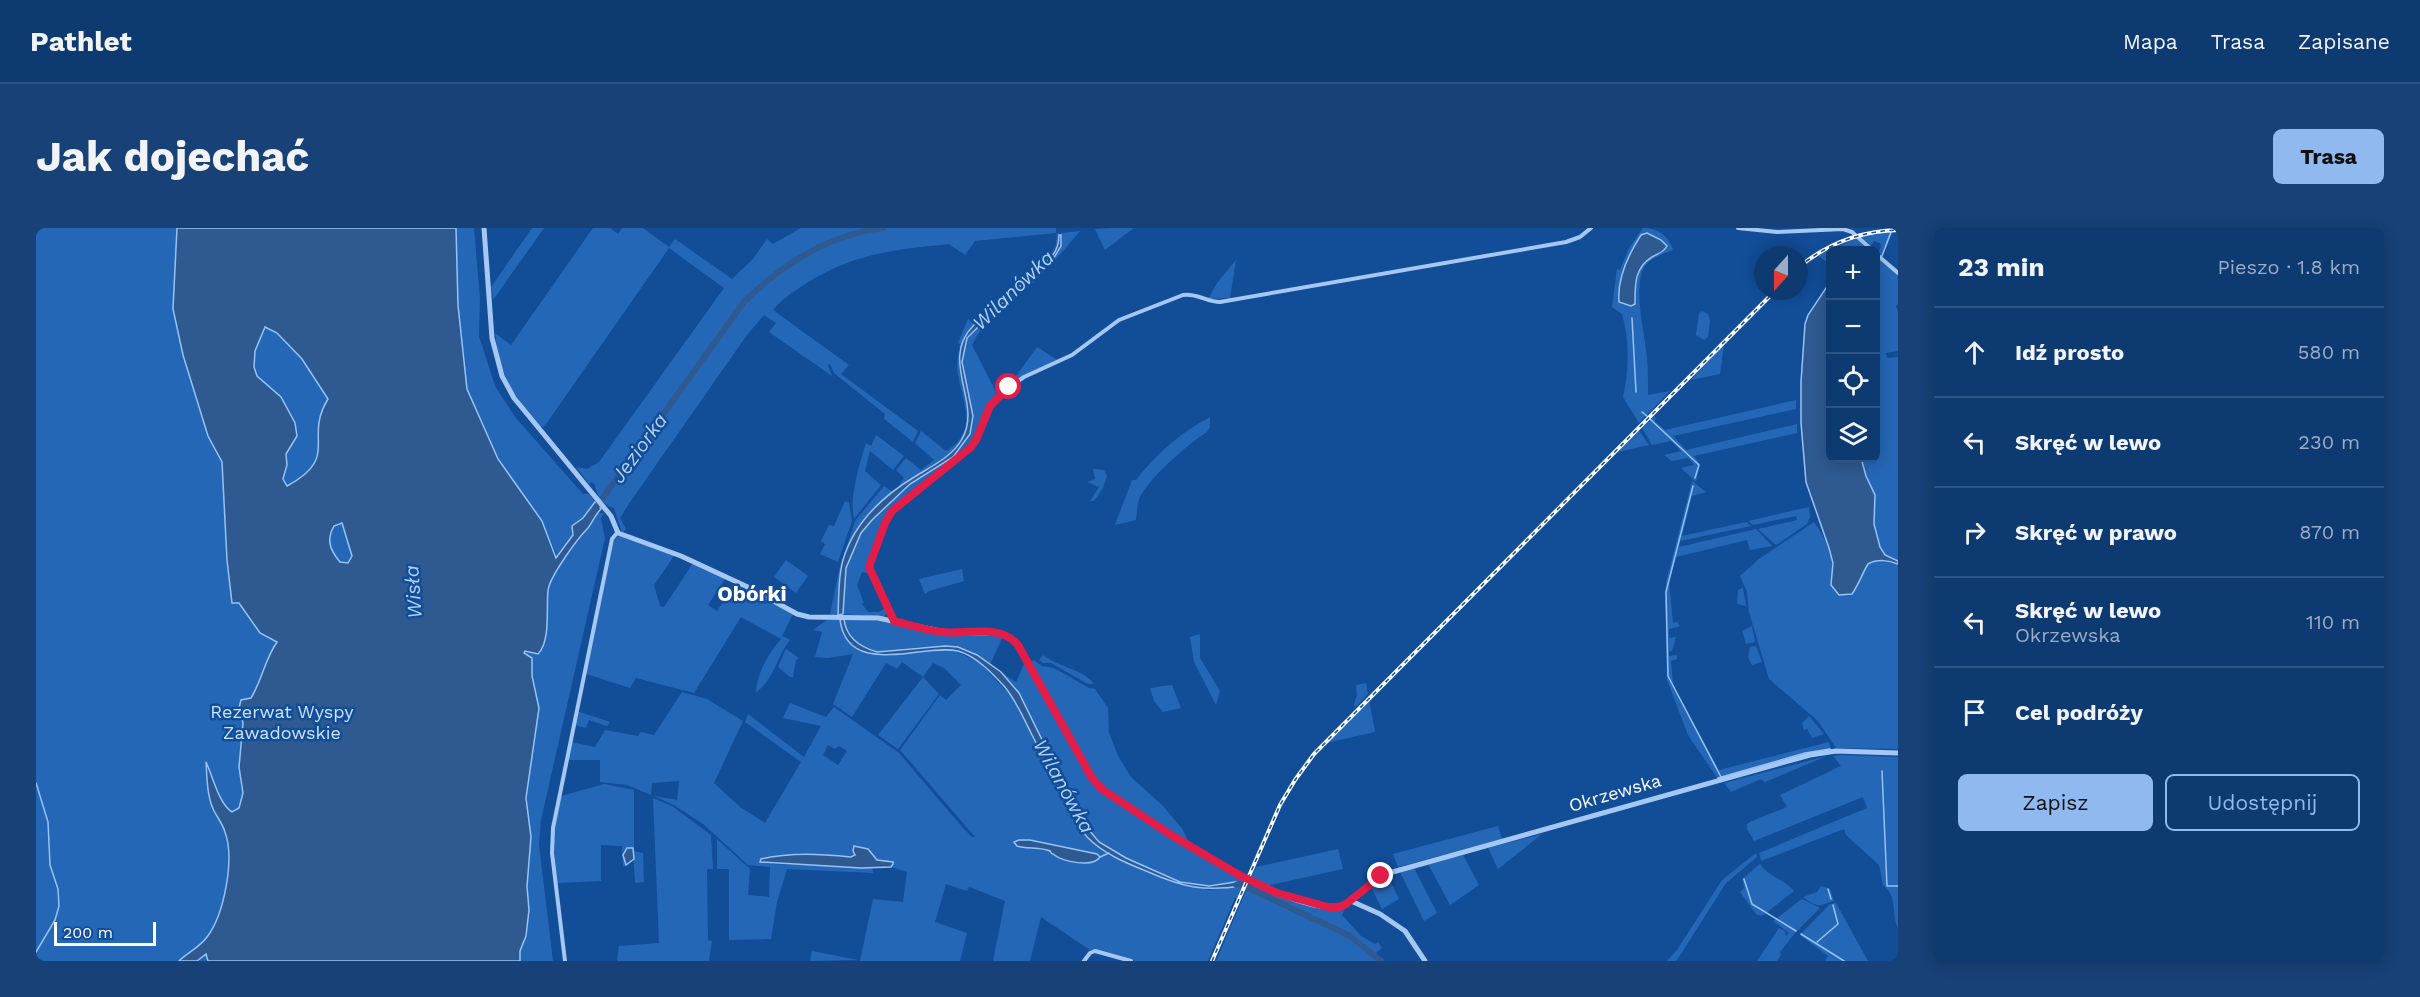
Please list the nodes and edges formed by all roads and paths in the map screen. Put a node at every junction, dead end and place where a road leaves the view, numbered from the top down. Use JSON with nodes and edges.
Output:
{"nodes":[{"id":1,"x":484,"y":228,"type":"edge"},
{"id":2,"x":1591,"y":228,"type":"edge"},
{"id":3,"x":1738,"y":228,"type":"edge"},
{"id":4,"x":1837,"y":229,"type":"edge"},
{"id":5,"x":1867,"y":246,"type":"edge"},
{"id":6,"x":1880,"y":258,"type":"edge"},
{"id":7,"x":1898,"y":273,"type":"edge"},
{"id":8,"x":617,"y":532,"type":"junction"},
{"id":9,"x":894,"y":621,"type":"junction"},
{"id":10,"x":1898,"y":753,"type":"edge"},
{"id":11,"x":1351,"y":901,"type":"junction"},
{"id":12,"x":565,"y":961,"type":"edge"},
{"id":13,"x":1084,"y":961,"type":"edge"},
{"id":14,"x":1131,"y":961,"type":"edge"},
{"id":15,"x":1425,"y":961,"type":"edge"}],
"edges":[{"from":1,"to":8,"type":"street"},
{"from":2,"to":9,"type":"street"},
{"from":3,"to":4,"type":"street"},
{"from":4,"to":5,"type":"street"},
{"from":6,"to":7,"type":"street"},
{"from":8,"to":9,"type":"street"},
{"from":8,"to":12,"type":"street"},
{"from":9,"to":11,"type":"street"},
{"from":10,"to":11,"type":"street","name":"Okrzewska"},
{"from":11,"to":15,"type":"street"},
{"from":13,"to":14,"type":"street"}]}
